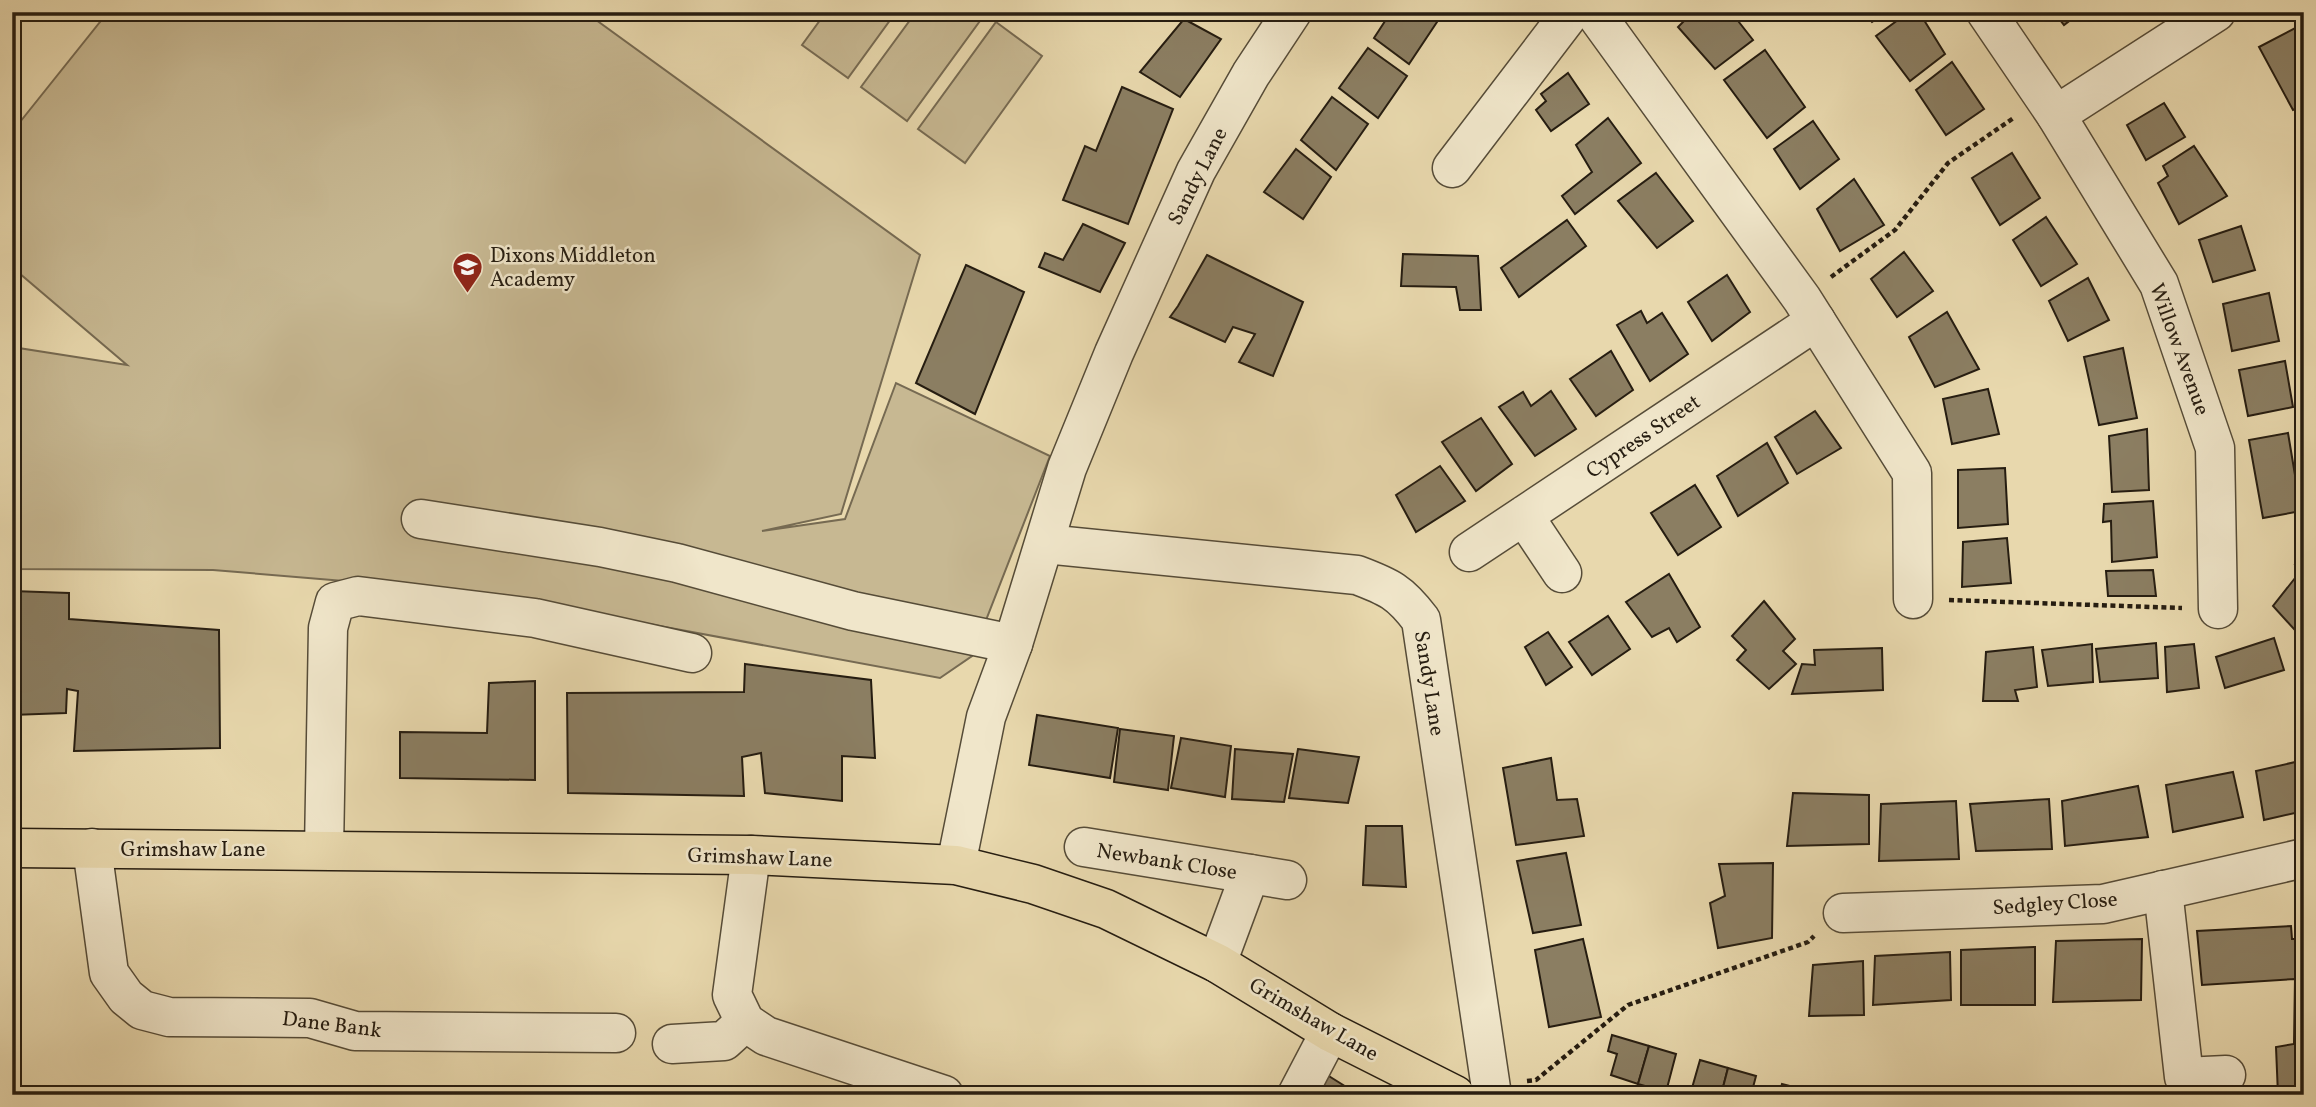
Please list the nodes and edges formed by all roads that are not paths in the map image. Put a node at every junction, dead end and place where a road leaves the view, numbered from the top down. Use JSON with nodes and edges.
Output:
{"nodes":[{"id":1,"x":1292,"y":12,"type":"edge"},
{"id":2,"x":1571,"y":12,"type":"edge"},
{"id":3,"x":1594,"y":12,"type":"edge"},
{"id":4,"x":1986,"y":12,"type":"edge"},
{"id":5,"x":2216,"y":12,"type":"edge"},
{"id":6,"x":2050,"y":106,"type":"junction"},
{"id":7,"x":1452,"y":168,"type":"dead end"},
{"id":8,"x":1809,"y":310,"type":"junction"},
{"id":9,"x":1524,"y":516,"type":"junction"},
{"id":10,"x":421,"y":519,"type":"dead end"},
{"id":11,"x":1045,"y":544,"type":"junction"},
{"id":12,"x":1469,"y":552,"type":"dead end"},
{"id":13,"x":1562,"y":573,"type":"dead end"},
{"id":14,"x":1913,"y":598,"type":"road end"},
{"id":15,"x":2218,"y":609,"type":"road end"},
{"id":16,"x":1013,"y":644,"type":"junction"},
{"id":17,"x":692,"y":653,"type":"dead end"},
{"id":18,"x":1084,"y":847,"type":"dead end"},
{"id":19,"x":12,"y":848,"type":"edge"},
{"id":20,"x":92,"y":848,"type":"junction"},
{"id":21,"x":324,"y":850,"type":"junction"},
{"id":22,"x":751,"y":855,"type":"junction"},
{"id":23,"x":2304,"y":858,"type":"edge"},
{"id":24,"x":956,"y":865,"type":"junction"},
{"id":25,"x":1250,"y":874,"type":"junction"},
{"id":26,"x":1287,"y":880,"type":"dead end"},
{"id":27,"x":2163,"y":890,"type":"junction"},
{"id":28,"x":1843,"y":913,"type":"road end"},
{"id":29,"x":1217,"y":963,"type":"junction"},
{"id":30,"x":755,"y":1029,"type":"junction"},
{"id":31,"x":1330,"y":1032,"type":"junction"},
{"id":32,"x":616,"y":1033,"type":"dead end"},
{"id":33,"x":672,"y":1044,"type":"dead end"},
{"id":34,"x":2226,"y":1075,"type":"dead end"},
{"id":35,"x":1492,"y":1089,"type":"edge"},
{"id":36,"x":944,"y":1095,"type":"edge"},
{"id":37,"x":1297,"y":1095,"type":"edge"},
{"id":38,"x":1455,"y":1095,"type":"edge"}],
"edges":[{"from":1,"to":11,"type":"street","name":"Sandy Lane"},
{"from":2,"to":7,"type":"street"},
{"from":3,"to":8,"type":"street"},
{"from":4,"to":6,"type":"street","name":"Willow Avenue"},
{"from":5,"to":6,"type":"street"},
{"from":6,"to":15,"type":"street","name":"Willow Avenue"},
{"from":8,"to":9,"type":"street","name":"Cypress Street"},
{"from":8,"to":14,"type":"street"},
{"from":9,"to":12,"type":"street","name":"Cypress Street"},
{"from":9,"to":13,"type":"street"},
{"from":10,"to":16,"type":"street"},
{"from":11,"to":16,"type":"street","name":"Sandy Lane"},
{"from":11,"to":35,"type":"street","name":"Sandy Lane"},
{"from":16,"to":24,"type":"street","name":"Sandy Lane"},
{"from":17,"to":21,"type":"street"},
{"from":18,"to":25,"type":"street","name":"Newbank Close"},
{"from":19,"to":20,"type":"main road","name":"Grimshaw Lane"},
{"from":20,"to":21,"type":"main road","name":"Grimshaw Lane"},
{"from":20,"to":32,"type":"street","name":"Dane Bank"},
{"from":21,"to":22,"type":"main road","name":"Grimshaw Lane"},
{"from":22,"to":24,"type":"main road","name":"Grimshaw Lane"},
{"from":22,"to":30,"type":"street"},
{"from":23,"to":27,"type":"street","name":"Sedgley Close"},
{"from":24,"to":29,"type":"main road","name":"Grimshaw Lane"},
{"from":25,"to":26,"type":"street","name":"Newbank Close"},
{"from":25,"to":29,"type":"street","name":"Newbank Close"},
{"from":27,"to":28,"type":"street","name":"Sedgley Close"},
{"from":27,"to":34,"type":"street"},
{"from":29,"to":31,"type":"main road","name":"Grimshaw Lane"},
{"from":30,"to":33,"type":"street"},
{"from":30,"to":36,"type":"street"},
{"from":31,"to":37,"type":"street"},
{"from":31,"to":38,"type":"main road","name":"Grimshaw Lane"}]}
